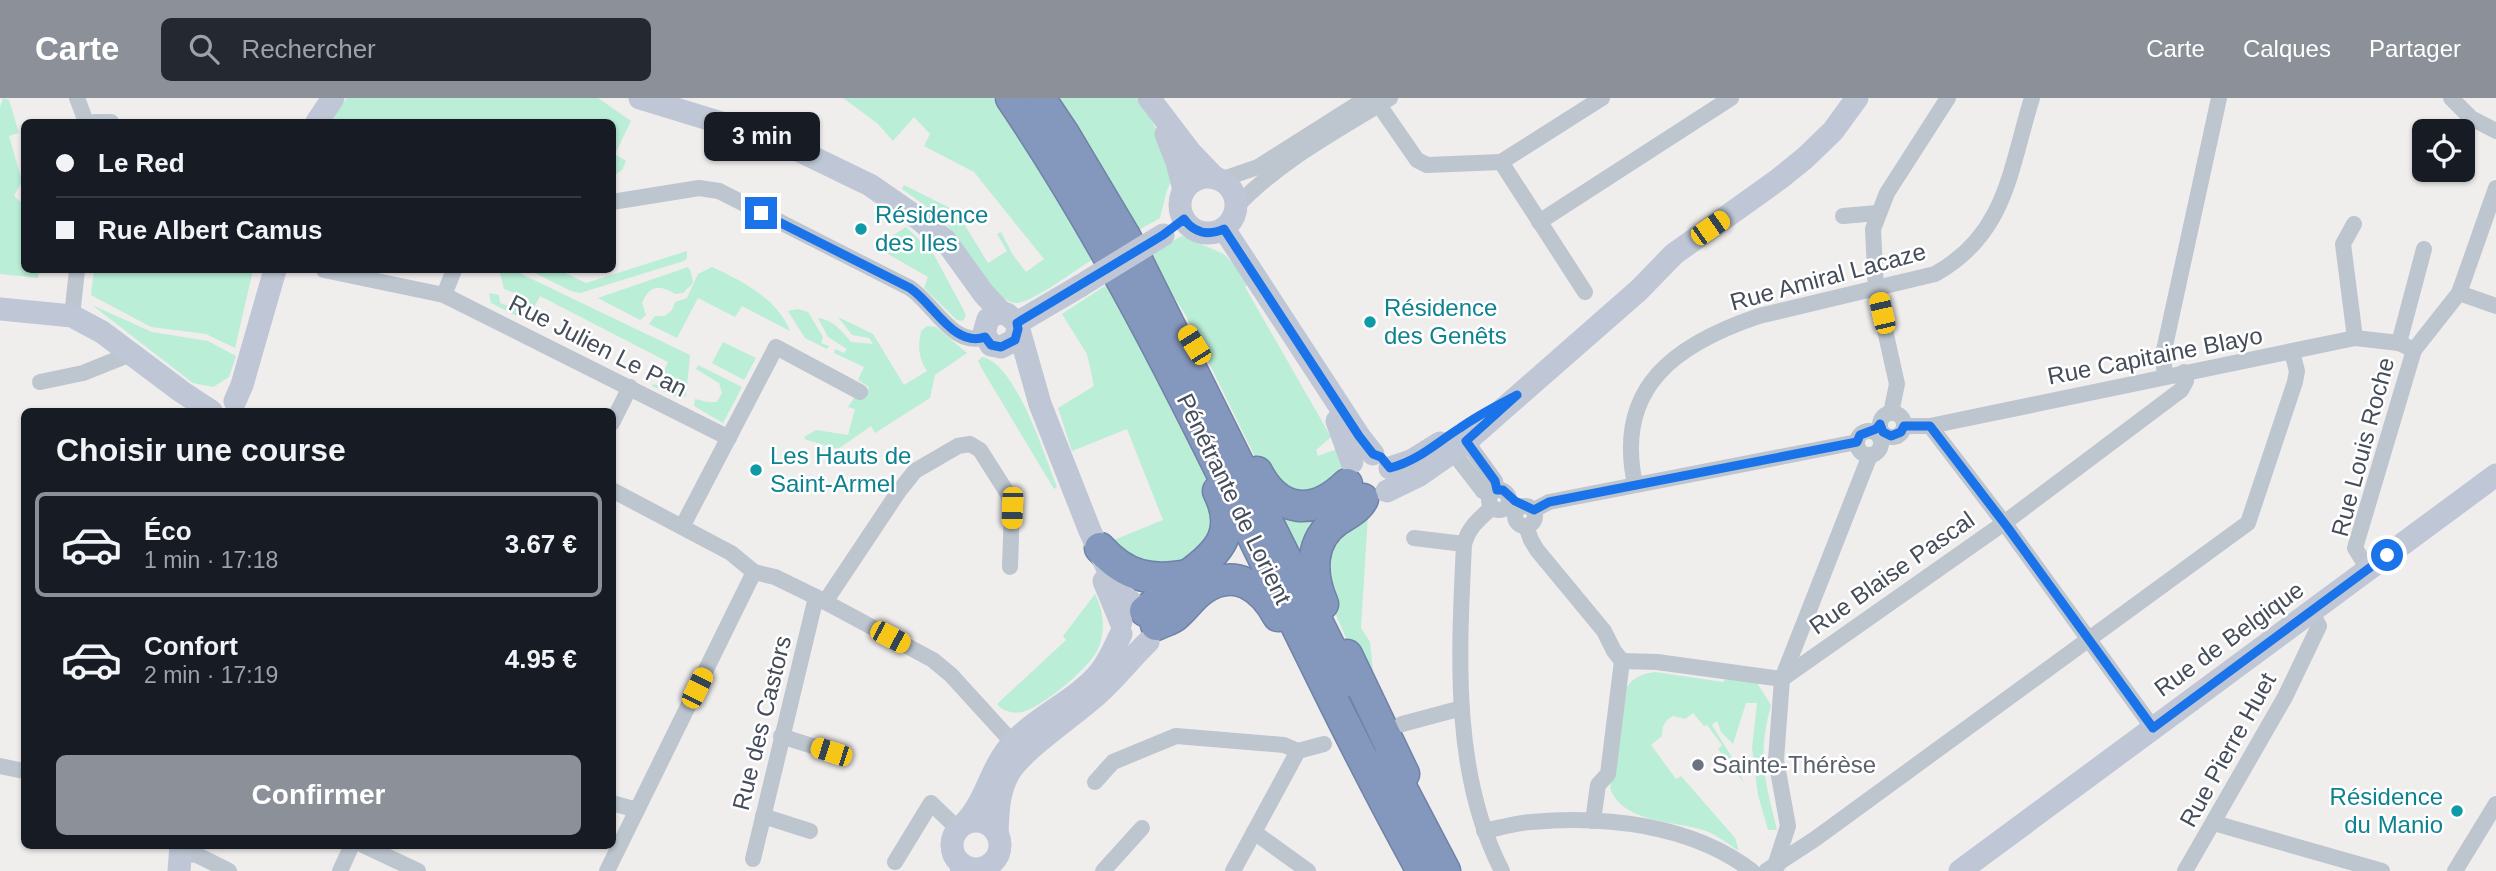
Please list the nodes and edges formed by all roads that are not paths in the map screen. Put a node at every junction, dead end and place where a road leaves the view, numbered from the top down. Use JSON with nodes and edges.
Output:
{"nodes":[{"id":1,"x":77,"y":98,"type":"edge"},
{"id":2,"x":640,"y":98,"type":"edge"},
{"id":3,"x":1011,"y":98,"type":"edge"},
{"id":4,"x":1040,"y":98,"type":"edge"},
{"id":5,"x":1602,"y":98,"type":"edge"},
{"id":6,"x":1731,"y":98,"type":"edge"},
{"id":7,"x":1857,"y":98,"type":"edge"},
{"id":8,"x":1948,"y":98,"type":"edge"},
{"id":9,"x":2032,"y":98,"type":"edge"},
{"id":10,"x":2219,"y":98,"type":"edge"},
{"id":11,"x":2451,"y":98,"type":"edge"},
{"id":12,"x":1379,"y":100,"type":"edge"},
{"id":13,"x":1152,"y":103,"type":"edge"},
{"id":14,"x":85,"y":119,"type":"edge"},
{"id":15,"x":2496,"y":131,"type":"edge"},
{"id":16,"x":1501,"y":162,"type":"junction"},
{"id":17,"x":1217,"y":179,"type":"junction"},
{"id":18,"x":1068,"y":185,"type":"junction"},
{"id":19,"x":2496,"y":188,"type":"edge"},
{"id":20,"x":1184,"y":191,"type":"junction"},
{"id":21,"x":616,"y":201,"type":"edge"},
{"id":22,"x":1236,"y":207,"type":"junction"},
{"id":23,"x":1877,"y":214,"type":"junction"},
{"id":24,"x":1843,"y":216,"type":"dead end"},
{"id":25,"x":1184,"y":219,"type":"junction"},
{"id":26,"x":1539,"y":222,"type":"junction"},
{"id":27,"x":2354,"y":224,"type":"dead end"},
{"id":28,"x":1224,"y":229,"type":"junction"},
{"id":29,"x":1126,"y":238,"type":"junction"},
{"id":30,"x":2424,"y":248,"type":"dead end"},
{"id":31,"x":77,"y":273,"type":"edge"},
{"id":32,"x":274,"y":273,"type":"edge"},
{"id":33,"x":338,"y":273,"type":"edge"},
{"id":34,"x":453,"y":273,"type":"edge"},
{"id":35,"x":1876,"y":290,"type":"junction"},
{"id":36,"x":1585,"y":292,"type":"dead end"},
{"id":37,"x":2459,"y":293,"type":"junction"},
{"id":38,"x":444,"y":295,"type":"junction"},
{"id":39,"x":2496,"y":306,"type":"edge"},
{"id":40,"x":0,"y":309,"type":"edge"},
{"id":41,"x":72,"y":316,"type":"junction"},
{"id":42,"x":1000,"y":329,"type":"junction"},
{"id":43,"x":2355,"y":338,"type":"junction"},
{"id":44,"x":2406,"y":346,"type":"junction"},
{"id":45,"x":2292,"y":352,"type":"junction"},
{"id":46,"x":133,"y":353,"type":"junction"},
{"id":47,"x":2184,"y":372,"type":"junction"},
{"id":48,"x":2165,"y":376,"type":"junction"},
{"id":49,"x":40,"y":382,"type":"dead end"},
{"id":50,"x":630,"y":387,"type":"junction"},
{"id":51,"x":860,"y":392,"type":"dead end"},
{"id":52,"x":1517,"y":395,"type":"junction"},
{"id":53,"x":241,"y":406,"type":"edge"},
{"id":54,"x":206,"y":408,"type":"edge"},
{"id":55,"x":214,"y":408,"type":"edge"},
{"id":56,"x":616,"y":415,"type":"edge"},
{"id":57,"x":1930,"y":426,"type":"junction"},
{"id":58,"x":1880,"y":434,"type":"junction"},
{"id":59,"x":729,"y":438,"type":"junction"},
{"id":60,"x":1459,"y":447,"type":"junction"},
{"id":61,"x":2496,"y":475,"type":"edge"},
{"id":62,"x":1368,"y":476,"type":"junction"},
{"id":63,"x":1635,"y":484,"type":"junction"},
{"id":64,"x":616,"y":491,"type":"edge"},
{"id":65,"x":1510,"y":506,"type":"junction"},
{"id":66,"x":2004,"y":523,"type":"junction"},
{"id":67,"x":682,"y":527,"type":"junction"},
{"id":68,"x":1414,"y":538,"type":"dead end"},
{"id":69,"x":1095,"y":540,"type":"junction"},
{"id":70,"x":1464,"y":544,"type":"junction"},
{"id":71,"x":1010,"y":567,"type":"dead end"},
{"id":72,"x":2368,"y":569,"type":"junction"},
{"id":73,"x":754,"y":572,"type":"junction"},
{"id":74,"x":1188,"y":575,"type":"junction"},
{"id":75,"x":820,"y":600,"type":"junction"},
{"id":76,"x":2311,"y":611,"type":"junction"},
{"id":77,"x":1138,"y":624,"type":"junction"},
{"id":78,"x":2088,"y":640,"type":"junction"},
{"id":79,"x":1622,"y":661,"type":"junction"},
{"id":80,"x":1782,"y":679,"type":"junction"},
{"id":81,"x":1462,"y":708,"type":"junction"},
{"id":82,"x":1402,"y":724,"type":"dead end"},
{"id":83,"x":2153,"y":728,"type":"junction"},
{"id":84,"x":781,"y":736,"type":"junction"},
{"id":85,"x":1013,"y":743,"type":"junction"},
{"id":86,"x":1324,"y":744,"type":"dead end"},
{"id":87,"x":1298,"y":751,"type":"junction"},
{"id":88,"x":831,"y":752,"type":"dead end"},
{"id":89,"x":0,"y":766,"type":"edge"},
{"id":90,"x":21,"y":770,"type":"edge"},
{"id":91,"x":1096,"y":782,"type":"dead end"},
{"id":92,"x":616,"y":804,"type":"edge"},
{"id":93,"x":2496,"y":804,"type":"edge"},
{"id":94,"x":637,"y":810,"type":"junction"},
{"id":95,"x":762,"y":816,"type":"junction"},
{"id":96,"x":1593,"y":821,"type":"junction"},
{"id":97,"x":2214,"y":823,"type":"junction"},
{"id":98,"x":961,"y":826,"type":"junction"},
{"id":99,"x":1142,"y":828,"type":"dead end"},
{"id":100,"x":810,"y":831,"type":"dead end"},
{"id":101,"x":1484,"y":831,"type":"junction"},
{"id":102,"x":1254,"y":832,"type":"junction"},
{"id":103,"x":997,"y":833,"type":"junction"},
{"id":104,"x":350,"y":849,"type":"edge"},
{"id":105,"x":371,"y":849,"type":"edge"},
{"id":106,"x":180,"y":856,"type":"edge"},
{"id":107,"x":753,"y":859,"type":"dead end"},
{"id":108,"x":895,"y":862,"type":"dead end"},
{"id":109,"x":1001,"y":865,"type":"edge"},
{"id":110,"x":960,"y":868,"type":"edge"},
{"id":111,"x":1775,"y":868,"type":"edge"},
{"id":112,"x":229,"y":871,"type":"edge"},
{"id":113,"x":340,"y":871,"type":"edge"},
{"id":114,"x":418,"y":871,"type":"edge"},
{"id":115,"x":607,"y":871,"type":"edge"},
{"id":116,"x":1103,"y":871,"type":"edge"},
{"id":117,"x":1233,"y":871,"type":"edge"},
{"id":118,"x":1308,"y":871,"type":"edge"},
{"id":119,"x":1420,"y":871,"type":"edge"},
{"id":120,"x":1445,"y":871,"type":"edge"},
{"id":121,"x":1502,"y":871,"type":"edge"},
{"id":122,"x":1752,"y":871,"type":"edge"},
{"id":123,"x":1960,"y":871,"type":"edge"},
{"id":124,"x":2185,"y":871,"type":"edge"},
{"id":125,"x":2382,"y":871,"type":"edge"},
{"id":126,"x":2455,"y":871,"type":"edge"}],
"edges":[{"from":1,"to":14,"type":"street"},
{"from":2,"to":42,"type":"street"},
{"from":3,"to":18,"type":"highway","name":"Pénétrante de Lorient"},
{"from":4,"to":29,"type":"highway","name":"Pénétrante de Lorient"},
{"from":5,"to":16,"type":"street"},
{"from":6,"to":26,"type":"street"},
{"from":7,"to":52,"type":"street"},
{"from":8,"to":23,"type":"street"},
{"from":9,"to":35,"type":"street","name":"Rue Amiral Lacaze"},
{"from":10,"to":48,"type":"street"},
{"from":11,"to":15,"type":"street"},
{"from":12,"to":16,"type":"street"},
{"from":12,"to":17,"type":"street"},
{"from":12,"to":22,"type":"street"},
{"from":13,"to":17,"type":"street"},
{"from":13,"to":20,"type":"street"},
{"from":16,"to":26,"type":"street"},
{"from":17,"to":20,"type":"street"},
{"from":17,"to":22,"type":"street"},
{"from":18,"to":74,"type":"highway"},
{"from":18,"to":119,"type":"highway","name":"Pénétrante de Lorient"},
{"from":19,"to":37,"type":"street","name":"Rue Louis Roche"},
{"from":20,"to":25,"type":"street"},
{"from":21,"to":42,"type":"street"},
{"from":22,"to":28,"type":"street"},
{"from":23,"to":24,"type":"street"},
{"from":23,"to":35,"type":"street"},
{"from":25,"to":28,"type":"street"},
{"from":25,"to":42,"type":"street","bridge":true},
{"from":26,"to":36,"type":"street"},
{"from":27,"to":43,"type":"street"},
{"from":28,"to":62,"type":"street"},
{"from":29,"to":62,"type":"highway"},
{"from":29,"to":120,"type":"highway","name":"Pénétrante de Lorient"},
{"from":30,"to":44,"type":"street"},
{"from":31,"to":41,"type":"street"},
{"from":32,"to":53,"type":"street"},
{"from":33,"to":38,"type":"street","name":"Rue Julien Le Pan"},
{"from":34,"to":38,"type":"street"},
{"from":35,"to":58,"type":"street"},
{"from":35,"to":63,"type":"street","name":"Rue Amiral Lacaze"},
{"from":37,"to":39,"type":"street"},
{"from":37,"to":44,"type":"street","name":"Rue Louis Roche"},
{"from":38,"to":50,"type":"street","name":"Rue Julien Le Pan"},
{"from":40,"to":41,"type":"street"},
{"from":41,"to":46,"type":"street"},
{"from":42,"to":69,"type":"street"},
{"from":43,"to":44,"type":"street","name":"Rue Capitaine Blayo"},
{"from":43,"to":45,"type":"street","name":"Rue Capitaine Blayo"},
{"from":44,"to":72,"type":"street","name":"Rue Louis Roche"},
{"from":45,"to":47,"type":"street","name":"Rue Capitaine Blayo"},
{"from":45,"to":78,"type":"street"},
{"from":46,"to":49,"type":"street"},
{"from":46,"to":54,"type":"street"},
{"from":47,"to":48,"type":"street","name":"Rue Capitaine Blayo"},
{"from":47,"to":66,"type":"street","name":"Rue Blaise Pascal"},
{"from":48,"to":57,"type":"street","name":"Rue Capitaine Blayo"},
{"from":50,"to":56,"type":"street"},
{"from":50,"to":59,"type":"street","name":"Rue Julien Le Pan"},
{"from":51,"to":59,"type":"street"},
{"from":52,"to":60,"type":"street"},
{"from":52,"to":62,"type":"street"},
{"from":53,"to":55,"type":"street"},
{"from":57,"to":58,"type":"street","name":"Rue Capitaine Blayo"},
{"from":57,"to":66,"type":"street"},
{"from":58,"to":63,"type":"street","name":"Rue Capitaine Blayo"},
{"from":58,"to":80,"type":"street"},
{"from":59,"to":67,"type":"street"},
{"from":60,"to":62,"type":"street"},
{"from":60,"to":65,"type":"street"},
{"from":61,"to":72,"type":"street","name":"Rue de Belgique"},
{"from":62,"to":120,"type":"highway"},
{"from":63,"to":65,"type":"street","name":"Rue Capitaine Blayo"},
{"from":64,"to":67,"type":"street"},
{"from":65,"to":70,"type":"street"},
{"from":65,"to":79,"type":"street"},
{"from":66,"to":78,"type":"street"},
{"from":66,"to":80,"type":"street","name":"Rue Blaise Pascal"},
{"from":67,"to":73,"type":"street"},
{"from":68,"to":70,"type":"street"},
{"from":69,"to":74,"type":"highway"},
{"from":69,"to":77,"type":"street"},
{"from":70,"to":81,"type":"street"},
{"from":71,"to":75,"type":"street","name":"Rue des Castors"},
{"from":72,"to":76,"type":"street","name":"Rue de Belgique"},
{"from":73,"to":75,"type":"street"},
{"from":73,"to":94,"type":"street"},
{"from":74,"to":77,"type":"highway"},
{"from":75,"to":84,"type":"street","name":"Rue des Castors"},
{"from":75,"to":85,"type":"street"},
{"from":76,"to":83,"type":"street","name":"Rue de Belgique"},
{"from":76,"to":97,"type":"street","name":"Rue Pierre Huet"},
{"from":77,"to":85,"type":"street"},
{"from":77,"to":103,"type":"street"},
{"from":77,"to":119,"type":"highway"},
{"from":78,"to":83,"type":"street"},
{"from":78,"to":111,"type":"street"},
{"from":79,"to":80,"type":"street"},
{"from":79,"to":96,"type":"street"},
{"from":80,"to":111,"type":"street"},
{"from":81,"to":82,"type":"street"},
{"from":81,"to":101,"type":"street"},
{"from":83,"to":123,"type":"street","name":"Rue de Belgique"},
{"from":84,"to":88,"type":"street"},
{"from":84,"to":95,"type":"street","name":"Rue des Castors"},
{"from":85,"to":98,"type":"street"},
{"from":86,"to":87,"type":"street"},
{"from":87,"to":91,"type":"street"},
{"from":87,"to":102,"type":"street"},
{"from":89,"to":90,"type":"street"},
{"from":92,"to":94,"type":"street"},
{"from":93,"to":126,"type":"street"},
{"from":94,"to":115,"type":"street"},
{"from":95,"to":100,"type":"street"},
{"from":95,"to":107,"type":"street","name":"Rue des Castors"},
{"from":96,"to":101,"type":"street"},
{"from":96,"to":122,"type":"street"},
{"from":97,"to":124,"type":"street","name":"Rue Pierre Huet"},
{"from":97,"to":125,"type":"street"},
{"from":98,"to":103,"type":"street"},
{"from":98,"to":108,"type":"street"},
{"from":98,"to":110,"type":"street"},
{"from":99,"to":116,"type":"street"},
{"from":101,"to":121,"type":"street"},
{"from":102,"to":117,"type":"street"},
{"from":102,"to":118,"type":"street"},
{"from":103,"to":109,"type":"street"},
{"from":104,"to":113,"type":"street"},
{"from":105,"to":114,"type":"street"},
{"from":106,"to":112,"type":"street"},
{"from":109,"to":110,"type":"street"}]}
